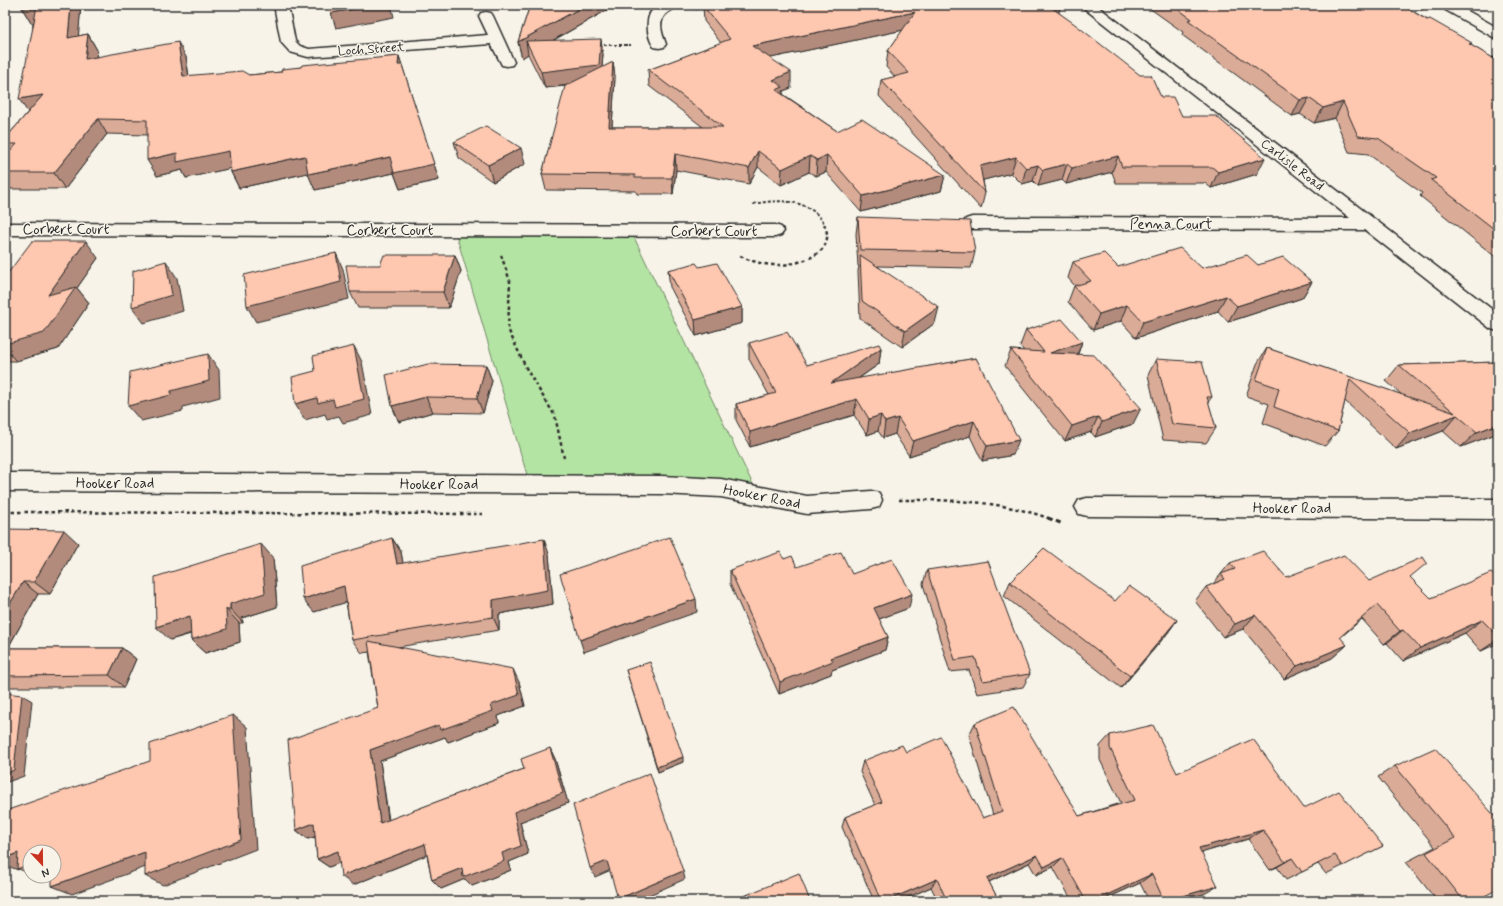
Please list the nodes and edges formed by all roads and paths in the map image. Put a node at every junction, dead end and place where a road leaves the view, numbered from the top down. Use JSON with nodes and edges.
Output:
{"nodes":[{"id":1,"x":281,"y":5,"type":"edge"},
{"id":2,"x":671,"y":5,"type":"edge"},
{"id":3,"x":1087,"y":5,"type":"edge"},
{"id":4,"x":1447,"y":5,"type":"edge"},
{"id":5,"x":486,"y":16,"type":"dead end"},
{"id":6,"x":1498,"y":34,"type":"edge"},
{"id":7,"x":496,"y":39,"type":"junction"},
{"id":8,"x":659,"y":44,"type":"dead end"},
{"id":9,"x":599,"y":45,"type":"edge"},
{"id":10,"x":631,"y":45,"type":"dead end"},
{"id":11,"x":507,"y":62,"type":"dead end"},
{"id":12,"x":972,"y":224,"type":"edge"},
{"id":13,"x":1370,"y":224,"type":"junction"},
{"id":14,"x":5,"y":229,"type":"edge"},
{"id":15,"x":775,"y":232,"type":"dead end"},
{"id":16,"x":498,"y":248,"type":"dead end"},
{"id":17,"x":1498,"y":324,"type":"edge"},
{"id":18,"x":564,"y":458,"type":"dead end"},
{"id":19,"x":5,"y":482,"type":"edge"},
{"id":20,"x":871,"y":500,"type":"dead end"},
{"id":21,"x":1087,"y":507,"type":"dead end"},
{"id":22,"x":1498,"y":509,"type":"edge"}],
"edges":[{"from":1,"to":7,"type":"street","name":"Loch Street"},
{"from":2,"to":8,"type":"street"},
{"from":3,"to":13,"type":"street","name":"Carlisle Road"},
{"from":4,"to":6,"type":"street"},
{"from":5,"to":7,"type":"street"},
{"from":7,"to":11,"type":"street"},
{"from":9,"to":10,"type":"path"},
{"from":12,"to":13,"type":"street","name":"Penna Court"},
{"from":13,"to":17,"type":"street","name":"Carlisle Road"},
{"from":14,"to":15,"type":"street","name":"Corbert Court"},
{"from":16,"to":18,"type":"path"},
{"from":19,"to":20,"type":"street","name":"Hooker Road"},
{"from":21,"to":22,"type":"street","name":"Hooker Road"}]}
